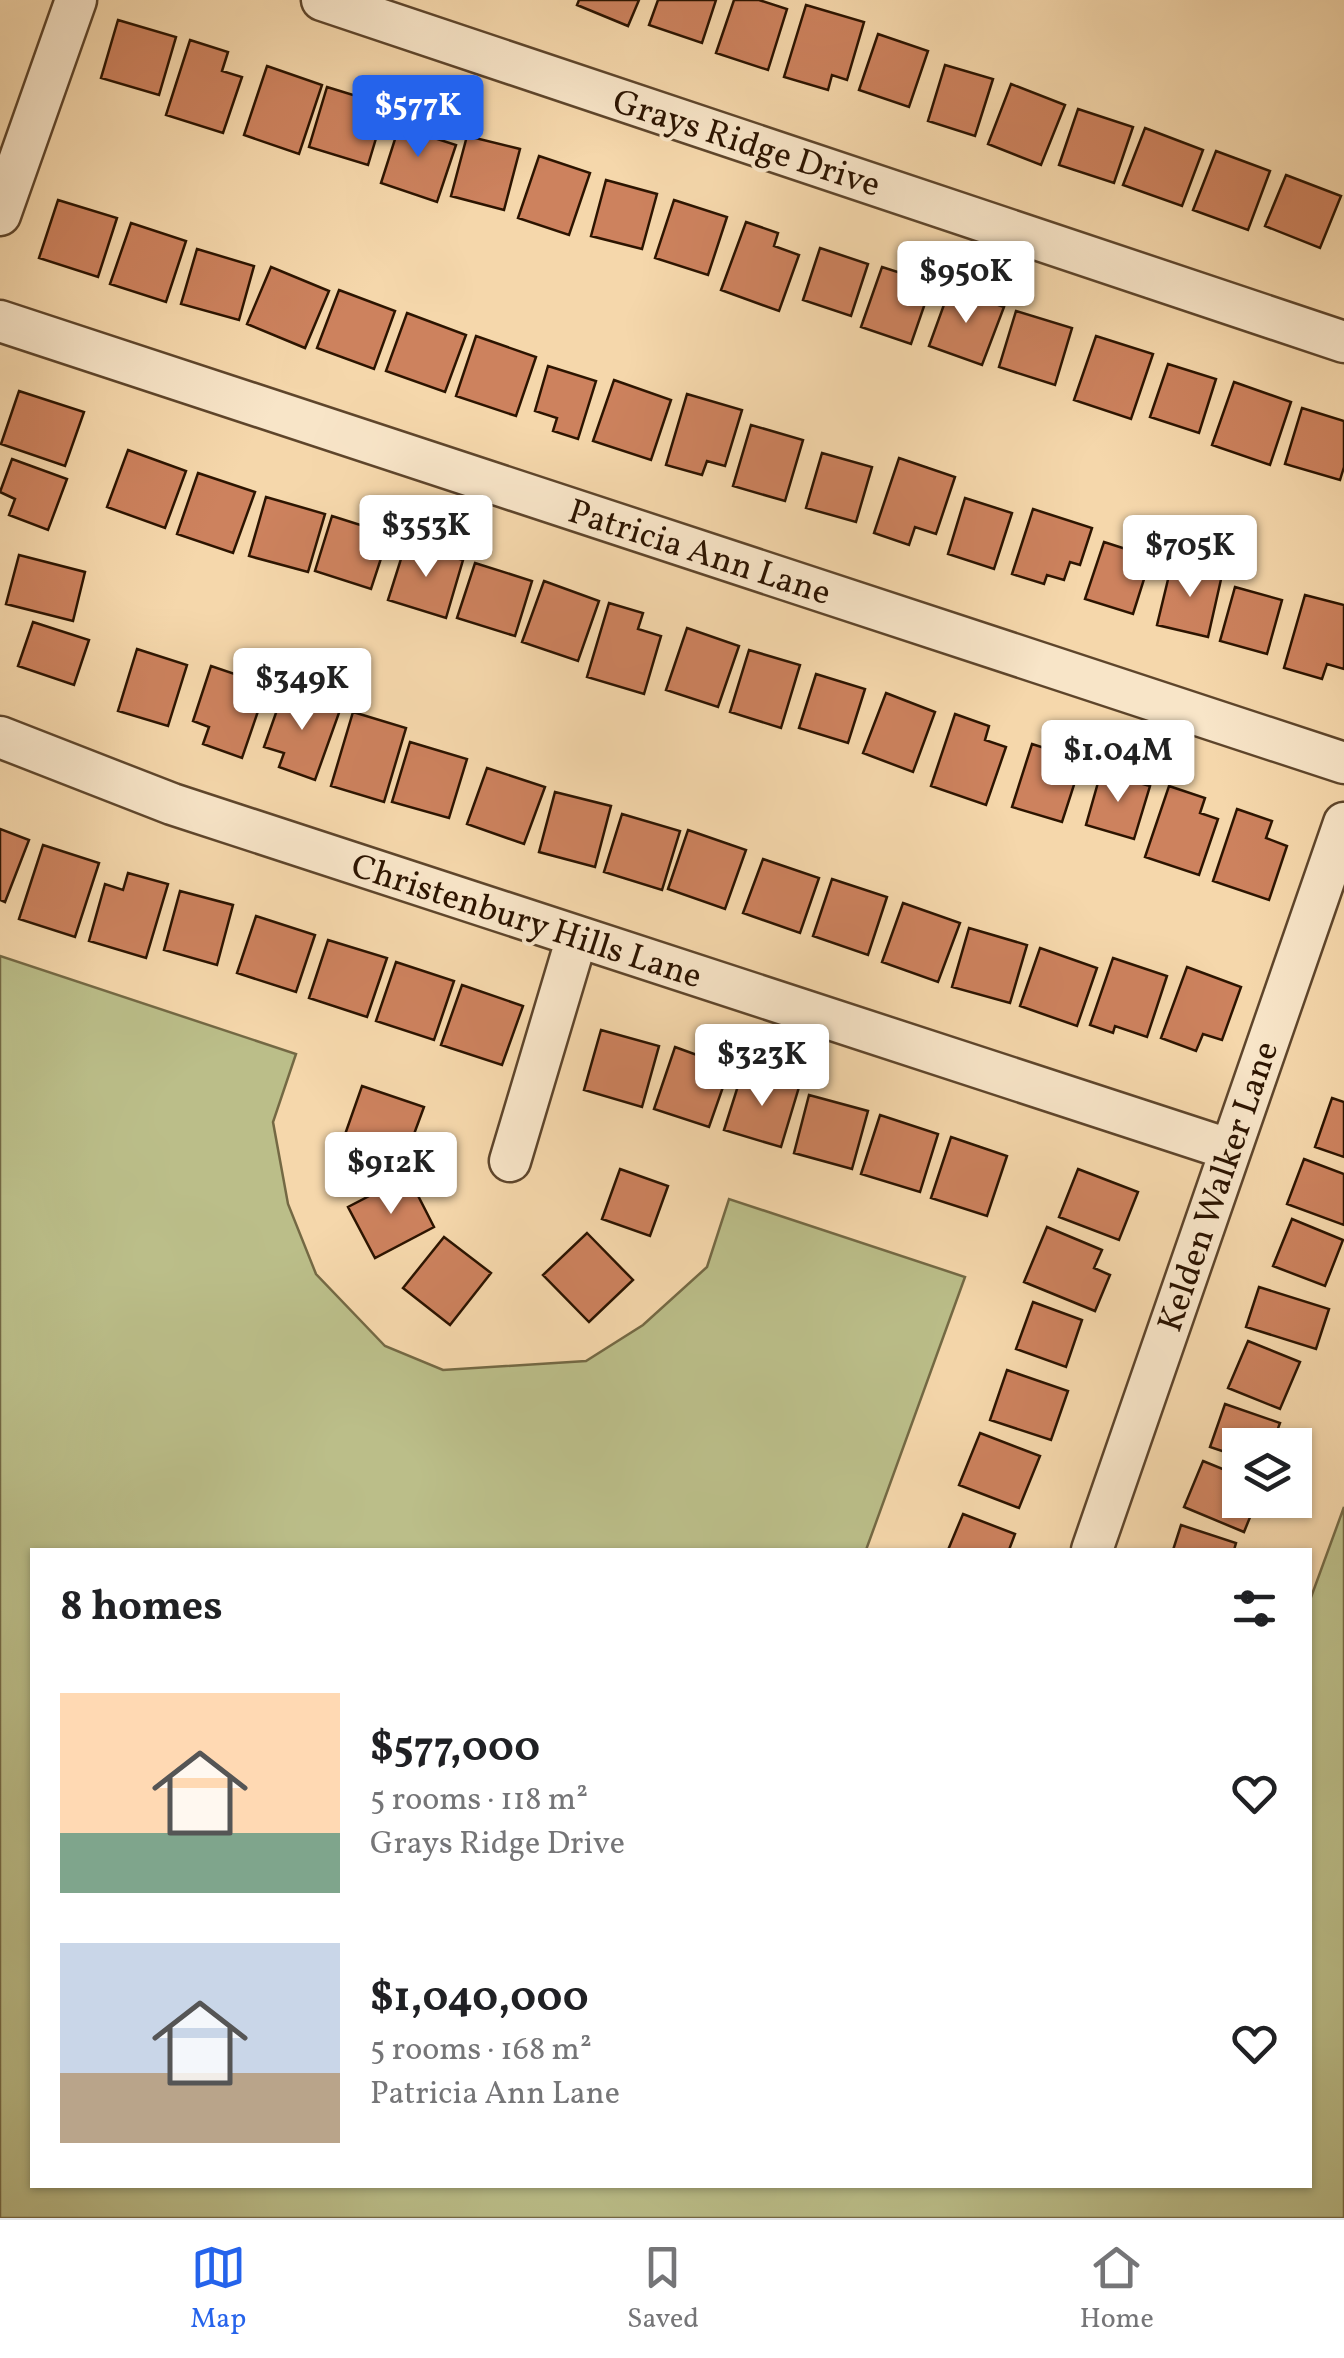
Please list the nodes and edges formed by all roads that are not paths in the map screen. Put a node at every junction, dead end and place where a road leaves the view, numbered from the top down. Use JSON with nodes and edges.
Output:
{"nodes":[{"id":1,"x":76,"y":0,"type":"edge"},
{"id":2,"x":322,"y":0,"type":"edge"},
{"id":3,"x":0,"y":215,"type":"edge"},
{"id":4,"x":0,"y":321,"type":"edge"},
{"id":5,"x":1344,"y":342,"type":"edge"},
{"id":6,"x":0,"y":737,"type":"edge"},
{"id":7,"x":1344,"y":763,"type":"edge"},
{"id":8,"x":1344,"y":823,"type":"edge"},
{"id":9,"x":576,"y":938,"type":"junction"},
{"id":10,"x":1228,"y":1149,"type":"junction"},
{"id":11,"x":510,"y":1161,"type":"dead end"},
{"id":12,"x":1093,"y":1548,"type":"edge"}],
"edges":[{"from":1,"to":3,"type":"street"},
{"from":2,"to":5,"type":"street","name":"Grays Ridge Drive"},
{"from":4,"to":7,"type":"street","name":"Patricia Ann Lane"},
{"from":6,"to":9,"type":"street","name":"Christenbury Hills Lane"},
{"from":8,"to":10,"type":"street","name":"Kelden Walker Lane"},
{"from":9,"to":10,"type":"street","name":"Christenbury Hills Lane"},
{"from":9,"to":11,"type":"street"},
{"from":10,"to":12,"type":"street","name":"Kelden Walker Lane"}]}
